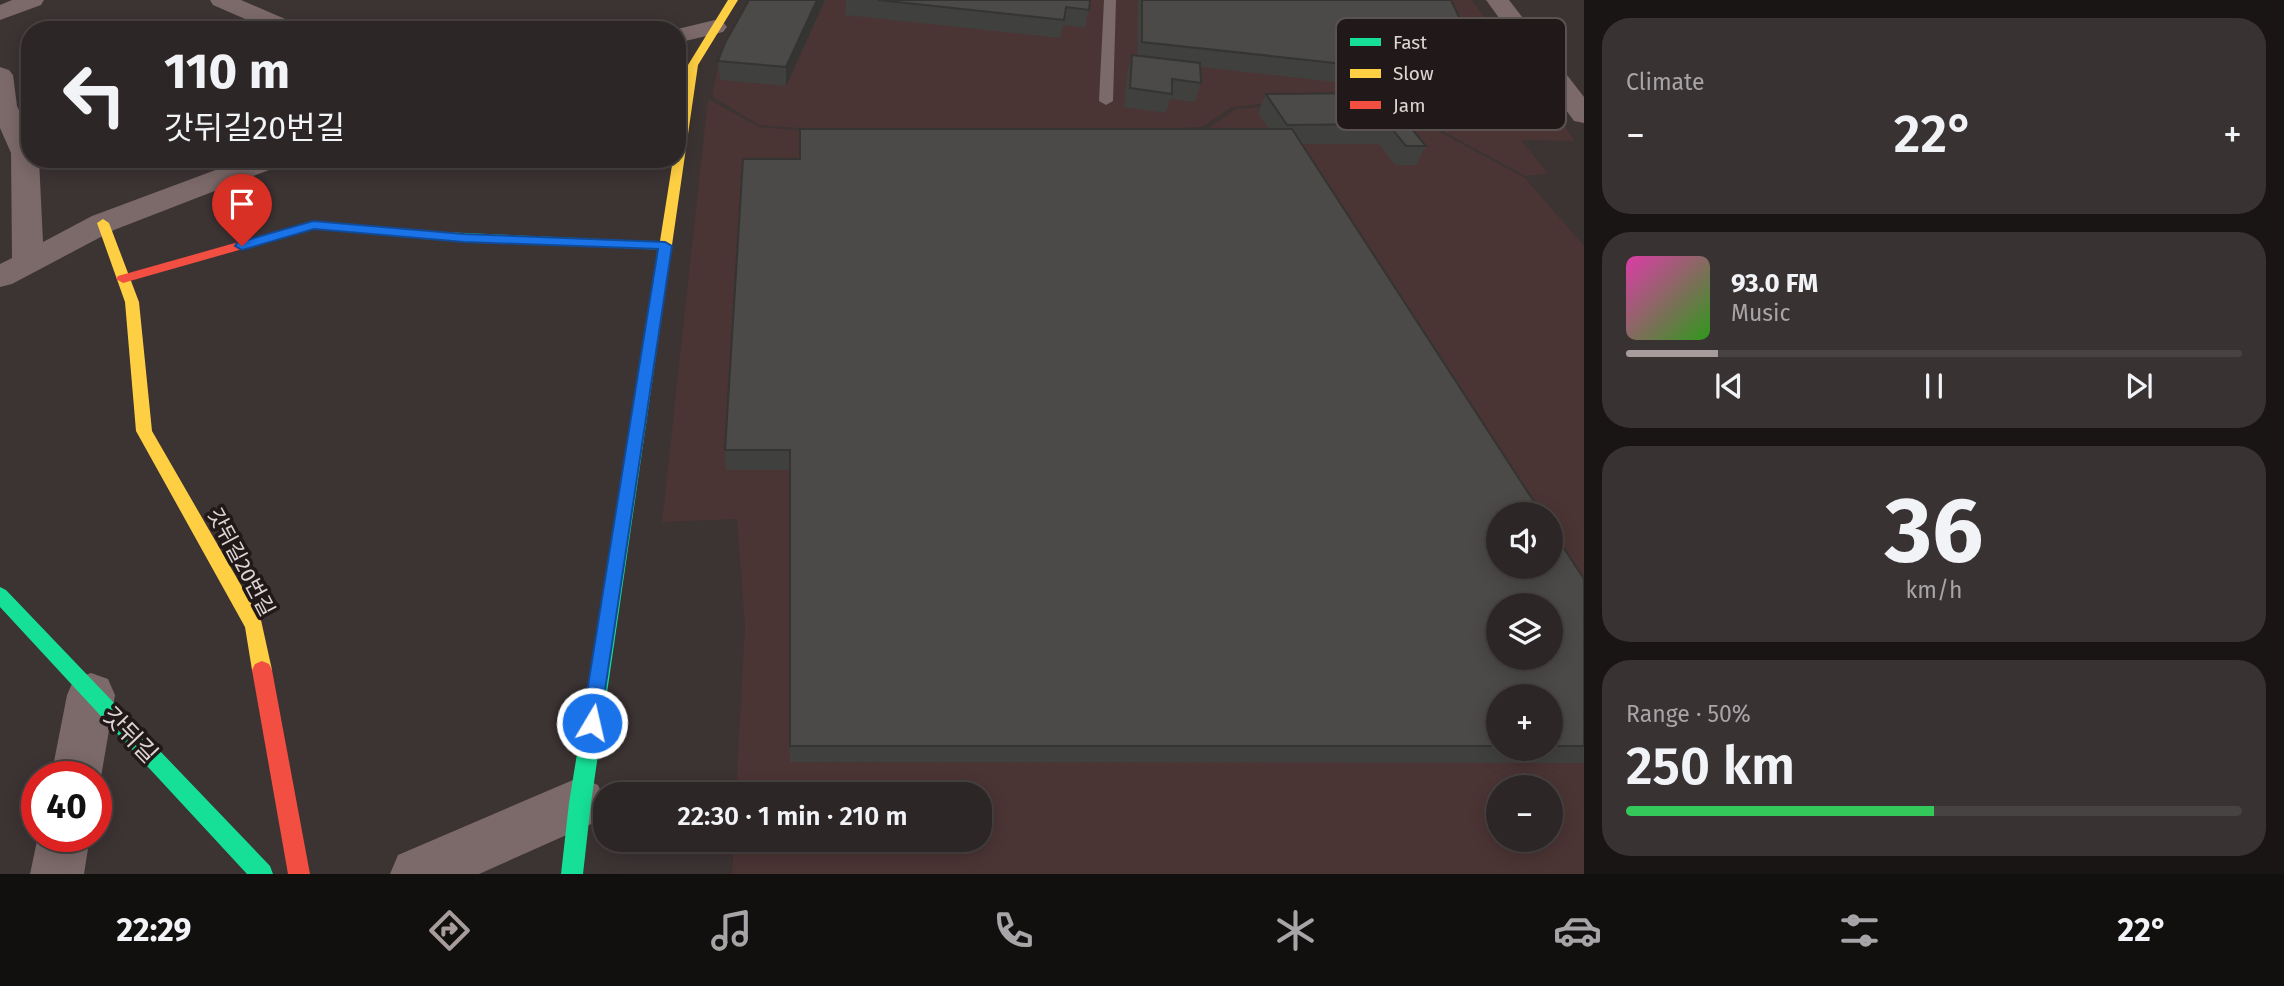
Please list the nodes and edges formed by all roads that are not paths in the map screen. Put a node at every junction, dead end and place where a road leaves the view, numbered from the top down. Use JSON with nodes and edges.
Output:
{"nodes":[{"id":1,"x":33,"y":0,"type":"edge"},
{"id":2,"x":221,"y":0,"type":"edge"},
{"id":3,"x":733,"y":0,"type":"edge"},
{"id":4,"x":1110,"y":0,"type":"edge"},
{"id":5,"x":1497,"y":0,"type":"edge"},
{"id":6,"x":0,"y":13,"type":"edge"},
{"id":7,"x":1511,"y":18,"type":"edge"},
{"id":8,"x":270,"y":21,"type":"edge"},
{"id":9,"x":715,"y":27,"type":"junction"},
{"id":10,"x":686,"y":34,"type":"edge"},
{"id":11,"x":0,"y":75,"type":"edge"},
{"id":12,"x":1566,"y":91,"type":"edge"},
{"id":13,"x":1106,"y":102,"type":"dead end"},
{"id":14,"x":2,"y":109,"type":"edge"},
{"id":15,"x":686,"y":110,"type":"edge"},
{"id":16,"x":1584,"y":115,"type":"edge"},
{"id":17,"x":21,"y":145,"type":"edge"},
{"id":18,"x":26,"y":168,"type":"edge"},
{"id":19,"x":248,"y":168,"type":"edge"},
{"id":20,"x":677,"y":168,"type":"edge"},
{"id":21,"x":103,"y":223,"type":"junction"},
{"id":22,"x":665,"y":246,"type":"junction"},
{"id":23,"x":29,"y":262,"type":"junction"},
{"id":24,"x":0,"y":277,"type":"edge"},
{"id":25,"x":123,"y":279,"type":"junction"},
{"id":26,"x":0,"y":595,"type":"edge"},
{"id":27,"x":91,"y":695,"type":"junction"},
{"id":28,"x":79,"y":761,"type":"edge"},
{"id":29,"x":580,"y":803,"type":"junction"},
{"id":30,"x":61,"y":852,"type":"edge"},
{"id":31,"x":57,"y":874,"type":"edge"},
{"id":32,"x":262,"y":874,"type":"edge"},
{"id":33,"x":299,"y":874,"type":"edge"},
{"id":34,"x":417,"y":874,"type":"edge"},
{"id":35,"x":572,"y":874,"type":"edge"}],
"edges":[{"from":1,"to":6,"type":"street"},
{"from":2,"to":8,"type":"street"},
{"from":3,"to":9,"type":"street"},
{"from":4,"to":13,"type":"lane"},
{"from":5,"to":7,"type":"street"},
{"from":9,"to":10,"type":"street"},
{"from":9,"to":15,"type":"street"},
{"from":11,"to":14,"type":"street"},
{"from":12,"to":16,"type":"street"},
{"from":14,"to":17,"type":"street"},
{"from":18,"to":23,"type":"street"},
{"from":19,"to":21,"type":"street"},
{"from":20,"to":22,"type":"street"},
{"from":21,"to":23,"type":"street"},
{"from":21,"to":25,"type":"street","name":"갓뒤길20번길"},
{"from":22,"to":25,"type":"street"},
{"from":22,"to":29,"type":"street"},
{"from":23,"to":24,"type":"street"},
{"from":25,"to":33,"type":"street","name":"갓뒤길20번길"},
{"from":26,"to":27,"type":"street","name":"갓뒤길"},
{"from":27,"to":28,"type":"street"},
{"from":27,"to":32,"type":"street","name":"갓뒤길"},
{"from":29,"to":34,"type":"street"},
{"from":29,"to":35,"type":"street"},
{"from":30,"to":31,"type":"street"}]}
